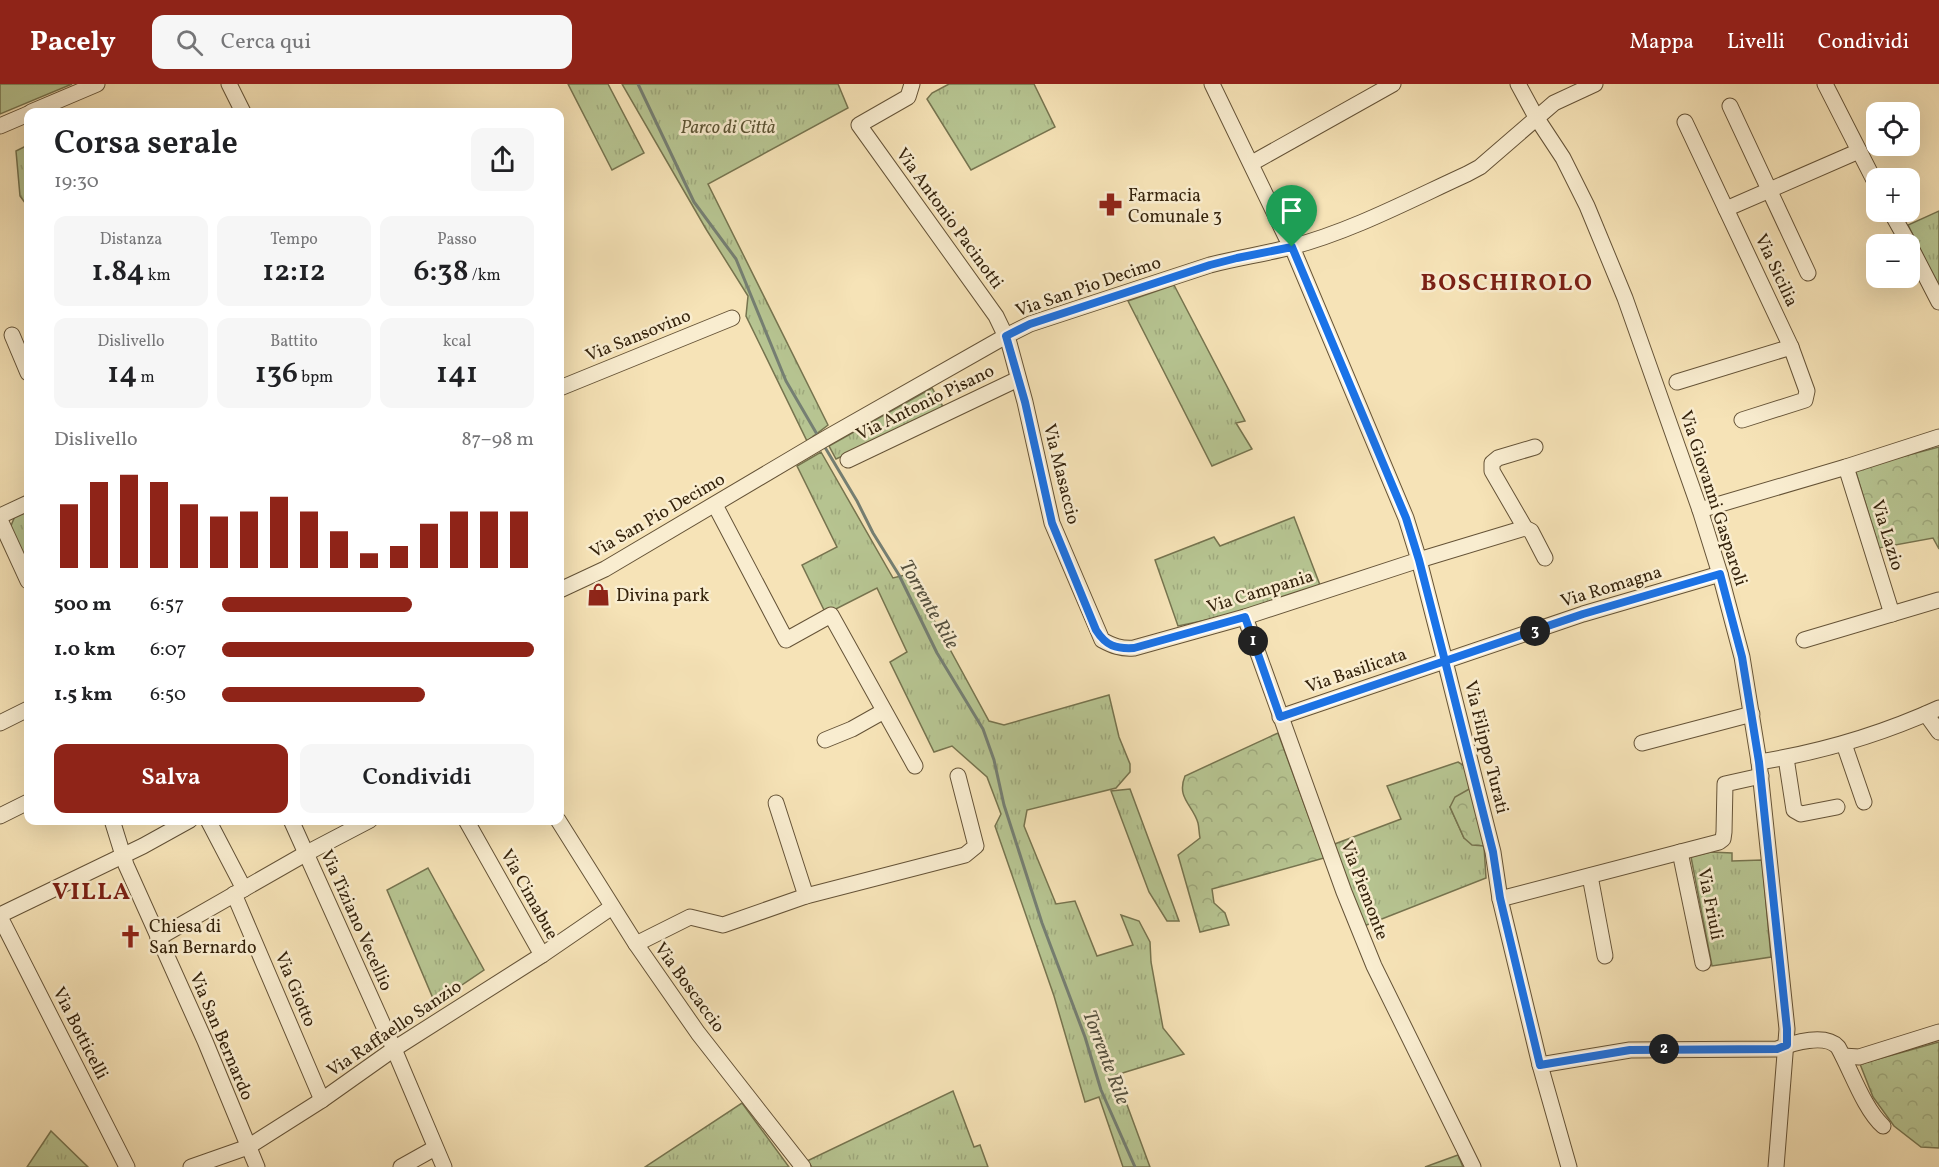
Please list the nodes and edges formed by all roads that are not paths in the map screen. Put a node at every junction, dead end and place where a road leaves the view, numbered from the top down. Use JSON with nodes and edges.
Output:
{"nodes":[{"id":1,"x":97,"y":84,"type":"edge"},
{"id":2,"x":229,"y":84,"type":"edge"},
{"id":3,"x":912,"y":84,"type":"edge"},
{"id":4,"x":1212,"y":84,"type":"edge"},
{"id":5,"x":1393,"y":84,"type":"edge"},
{"id":6,"x":1518,"y":84,"type":"edge"},
{"id":7,"x":1595,"y":84,"type":"edge"},
{"id":8,"x":1826,"y":84,"type":"edge"},
{"id":9,"x":1730,"y":106,"type":"dead end"},
{"id":10,"x":42,"y":108,"type":"edge"},
{"id":11,"x":241,"y":108,"type":"edge"},
{"id":12,"x":24,"y":116,"type":"edge"},
{"id":13,"x":1536,"y":117,"type":"junction"},
{"id":14,"x":1685,"y":122,"type":"dead end"},
{"id":15,"x":0,"y":126,"type":"edge"},
{"id":16,"x":1859,"y":151,"type":"junction"},
{"id":17,"x":1252,"y":163,"type":"junction"},
{"id":18,"x":1868,"y":168,"type":"edge"},
{"id":19,"x":1769,"y":190,"type":"junction"},
{"id":20,"x":1726,"y":209,"type":"junction"},
{"id":21,"x":1292,"y":247,"type":"junction"},
{"id":22,"x":1920,"y":266,"type":"edge"},
{"id":23,"x":1808,"y":273,"type":"dead end"},
{"id":24,"x":1939,"y":302,"type":"edge"},
{"id":25,"x":732,"y":318,"type":"dead end"},
{"id":26,"x":12,"y":335,"type":"dead end"},
{"id":27,"x":1006,"y":336,"type":"junction"},
{"id":28,"x":1791,"y":347,"type":"junction"},
{"id":29,"x":24,"y":364,"type":"edge"},
{"id":30,"x":1018,"y":379,"type":"junction"},
{"id":31,"x":1677,"y":382,"type":"dead end"},
{"id":32,"x":564,"y":386,"type":"edge"},
{"id":33,"x":1743,"y":420,"type":"dead end"},
{"id":34,"x":1939,"y":437,"type":"edge"},
{"id":35,"x":1535,"y":447,"type":"dead end"},
{"id":36,"x":848,"y":460,"type":"dead end"},
{"id":37,"x":1846,"y":467,"type":"junction"},
{"id":38,"x":24,"y":505,"type":"edge"},
{"id":39,"x":715,"y":505,"type":"junction"},
{"id":40,"x":1700,"y":510,"type":"junction"},
{"id":41,"x":0,"y":518,"type":"edge"},
{"id":42,"x":1525,"y":528,"type":"junction"},
{"id":43,"x":1545,"y":558,"type":"dead end"},
{"id":44,"x":1419,"y":560,"type":"junction"},
{"id":45,"x":24,"y":572,"type":"edge"},
{"id":46,"x":1720,"y":574,"type":"junction"},
{"id":47,"x":564,"y":588,"type":"edge"},
{"id":48,"x":1939,"y":600,"type":"edge"},
{"id":49,"x":1892,"y":614,"type":"junction"},
{"id":50,"x":1245,"y":617,"type":"junction"},
{"id":51,"x":1804,"y":640,"type":"dead end"},
{"id":52,"x":1111,"y":645,"type":"joint"},
{"id":53,"x":1445,"y":661,"type":"junction"},
{"id":54,"x":24,"y":711,"type":"edge"},
{"id":55,"x":884,"y":711,"type":"junction"},
{"id":56,"x":1932,"y":711,"type":"edge"},
{"id":57,"x":1752,"y":714,"type":"junction"},
{"id":58,"x":1280,"y":717,"type":"junction"},
{"id":59,"x":0,"y":723,"type":"edge"},
{"id":60,"x":1939,"y":732,"type":"edge"},
{"id":61,"x":825,"y":740,"type":"dead end"},
{"id":62,"x":1642,"y":743,"type":"dead end"},
{"id":63,"x":1844,"y":744,"type":"junction"},
{"id":64,"x":1786,"y":758,"type":"junction"},
{"id":65,"x":915,"y":766,"type":"dead end"},
{"id":66,"x":1760,"y":769,"type":"junction"},
{"id":67,"x":958,"y":776,"type":"dead end"},
{"id":68,"x":1863,"y":802,"type":"dead end"},
{"id":69,"x":776,"y":803,"type":"dead end"},
{"id":70,"x":24,"y":804,"type":"edge"},
{"id":71,"x":1837,"y":807,"type":"dead end"},
{"id":72,"x":0,"y":816,"type":"edge"},
{"id":73,"x":114,"y":825,"type":"edge"},
{"id":74,"x":181,"y":825,"type":"edge"},
{"id":75,"x":210,"y":825,"type":"edge"},
{"id":76,"x":293,"y":825,"type":"edge"},
{"id":77,"x":360,"y":825,"type":"edge"},
{"id":78,"x":469,"y":825,"type":"edge"},
{"id":79,"x":561,"y":825,"type":"edge"},
{"id":80,"x":1680,"y":852,"type":"junction"},
{"id":81,"x":305,"y":854,"type":"junction"},
{"id":82,"x":123,"y":855,"type":"junction"},
{"id":83,"x":1590,"y":876,"type":"junction"},
{"id":84,"x":239,"y":892,"type":"junction"},
{"id":85,"x":806,"y":896,"type":"junction"},
{"id":86,"x":1500,"y":898,"type":"junction"},
{"id":87,"x":612,"y":906,"type":"junction"},
{"id":88,"x":0,"y":916,"type":"edge"},
{"id":89,"x":158,"y":938,"type":"junction"},
{"id":90,"x":636,"y":944,"type":"junction"},
{"id":91,"x":542,"y":956,"type":"junction"},
{"id":92,"x":1605,"y":956,"type":"dead end"},
{"id":93,"x":1703,"y":963,"type":"dead end"},
{"id":94,"x":1939,"y":1032,"type":"edge"},
{"id":95,"x":1787,"y":1045,"type":"junction"},
{"id":96,"x":394,"y":1049,"type":"junction"},
{"id":97,"x":1843,"y":1056,"type":"junction"},
{"id":98,"x":1540,"y":1065,"type":"junction"},
{"id":99,"x":322,"y":1100,"type":"junction"},
{"id":100,"x":1883,"y":1126,"type":"dead end"},
{"id":101,"x":248,"y":1147,"type":"junction"},
{"id":102,"x":435,"y":1148,"type":"junction"},
{"id":103,"x":127,"y":1167,"type":"edge"},
{"id":104,"x":191,"y":1167,"type":"edge"},
{"id":105,"x":257,"y":1167,"type":"edge"},
{"id":106,"x":401,"y":1167,"type":"edge"},
{"id":107,"x":444,"y":1167,"type":"edge"},
{"id":108,"x":802,"y":1167,"type":"edge"},
{"id":109,"x":1473,"y":1167,"type":"edge"},
{"id":110,"x":1569,"y":1167,"type":"edge"},
{"id":111,"x":1776,"y":1167,"type":"edge"}],
"edges":[{"from":1,"to":10,"type":"street"},
{"from":2,"to":11,"type":"street"},
{"from":3,"to":27,"type":"street","name":"Via Antonio Pacinotti"},
{"from":4,"to":17,"type":"street","name":"Via Filippo Turati"},
{"from":5,"to":17,"type":"street"},
{"from":6,"to":13,"type":"street","name":"Via Giovanni Gasparoli"},
{"from":7,"to":13,"type":"street","name":"Via San Pio Decimo"},
{"from":8,"to":16,"type":"street"},
{"from":9,"to":19,"type":"street","name":"Via Sicilia"},
{"from":12,"to":15,"type":"street"},
{"from":13,"to":21,"type":"street","name":"Via San Pio Decimo"},
{"from":13,"to":40,"type":"street","name":"Via Giovanni Gasparoli"},
{"from":14,"to":20,"type":"street","name":"Via Sicilia"},
{"from":16,"to":18,"type":"street"},
{"from":16,"to":19,"type":"street"},
{"from":17,"to":21,"type":"street","name":"Via Filippo Turati"},
{"from":19,"to":20,"type":"street"},
{"from":19,"to":23,"type":"street","name":"Via Sicilia"},
{"from":20,"to":28,"type":"street","name":"Via Sicilia"},
{"from":21,"to":27,"type":"street","name":"Via San Pio Decimo"},
{"from":21,"to":44,"type":"street","name":"Via Filippo Turati"},
{"from":22,"to":24,"type":"street"},
{"from":25,"to":32,"type":"street","name":"Via Sansovino"},
{"from":26,"to":29,"type":"street"},
{"from":27,"to":30,"type":"street","name":"Via Masaccio"},
{"from":27,"to":39,"type":"street","name":"Via San Pio Decimo"},
{"from":28,"to":31,"type":"street"},
{"from":28,"to":33,"type":"street","name":"Via Sicilia"},
{"from":30,"to":36,"type":"street","name":"Via Antonio Pisano"},
{"from":30,"to":52,"type":"street","name":"Via Masaccio"},
{"from":34,"to":37,"type":"street"},
{"from":35,"to":42,"type":"street"},
{"from":37,"to":40,"type":"street"},
{"from":37,"to":49,"type":"street","name":"Via Lazio"},
{"from":38,"to":41,"type":"street"},
{"from":39,"to":47,"type":"street","name":"Via San Pio Decimo"},
{"from":39,"to":55,"type":"street"},
{"from":40,"to":46,"type":"street","name":"Via Giovanni Gasparoli"},
{"from":41,"to":45,"type":"street"},
{"from":42,"to":43,"type":"street"},
{"from":42,"to":44,"type":"street","name":"Via Campania"},
{"from":44,"to":50,"type":"street","name":"Via Campania"},
{"from":44,"to":53,"type":"street","name":"Via Filippo Turati"},
{"from":46,"to":53,"type":"street","name":"Via Romagna"},
{"from":46,"to":57,"type":"street","name":"Via Giovanni Gasparoli"},
{"from":48,"to":49,"type":"street"},
{"from":49,"to":51,"type":"street"},
{"from":50,"to":52,"type":"street","name":"Via Campania"},
{"from":50,"to":58,"type":"street","name":"Via Piemonte"},
{"from":53,"to":58,"type":"street","name":"Via Basilicata"},
{"from":53,"to":86,"type":"street","name":"Via Filippo Turati"},
{"from":54,"to":59,"type":"street"},
{"from":55,"to":61,"type":"street"},
{"from":55,"to":65,"type":"street"},
{"from":56,"to":60,"type":"street"},
{"from":56,"to":63,"type":"street"},
{"from":57,"to":62,"type":"street"},
{"from":57,"to":66,"type":"street","name":"Via Giovanni Gasparoli"},
{"from":58,"to":109,"type":"street","name":"Via Piemonte"},
{"from":63,"to":64,"type":"street"},
{"from":63,"to":68,"type":"street"},
{"from":64,"to":66,"type":"street"},
{"from":64,"to":71,"type":"street"},
{"from":66,"to":80,"type":"street","name":"Via Friuli"},
{"from":66,"to":95,"type":"street","name":"Via Giovanni Gasparoli"},
{"from":67,"to":85,"type":"street"},
{"from":69,"to":85,"type":"street"},
{"from":70,"to":72,"type":"street"},
{"from":73,"to":82,"type":"street","name":"Via San Bernardo"},
{"from":74,"to":82,"type":"street"},
{"from":75,"to":84,"type":"street","name":"Via Giotto"},
{"from":76,"to":81,"type":"street","name":"Via Tiziano Vecellio"},
{"from":77,"to":81,"type":"street"},
{"from":78,"to":91,"type":"street","name":"Via Cimabue"},
{"from":79,"to":87,"type":"street","name":"Via Boscaccio"},
{"from":80,"to":83,"type":"street","name":"Via Friuli"},
{"from":80,"to":93,"type":"street","name":"Via Friuli"},
{"from":81,"to":84,"type":"street"},
{"from":81,"to":96,"type":"street","name":"Via Tiziano Vecellio"},
{"from":82,"to":88,"type":"street"},
{"from":82,"to":89,"type":"street","name":"Via San Bernardo"},
{"from":83,"to":86,"type":"street","name":"Via Friuli"},
{"from":83,"to":92,"type":"street"},
{"from":84,"to":89,"type":"street"},
{"from":84,"to":99,"type":"street","name":"Via Giotto"},
{"from":85,"to":90,"type":"street"},
{"from":86,"to":98,"type":"street","name":"Via Filippo Turati"},
{"from":87,"to":90,"type":"street","name":"Via Boscaccio"},
{"from":87,"to":91,"type":"street","name":"Via Raffaello Sanzio"},
{"from":88,"to":103,"type":"street","name":"Via Botticelli"},
{"from":89,"to":101,"type":"street","name":"Via San Bernardo"},
{"from":90,"to":108,"type":"street","name":"Via Boscaccio"},
{"from":91,"to":96,"type":"street","name":"Via Raffaello Sanzio"},
{"from":94,"to":97,"type":"street"},
{"from":95,"to":97,"type":"street"},
{"from":95,"to":98,"type":"street"},
{"from":95,"to":111,"type":"street","name":"Via Giovanni Gasparoli"},
{"from":96,"to":99,"type":"street","name":"Via Raffaello Sanzio"},
{"from":96,"to":102,"type":"street","name":"Via Tiziano Vecellio"},
{"from":97,"to":100,"type":"street"},
{"from":98,"to":110,"type":"street","name":"Via Filippo Turati"},
{"from":99,"to":101,"type":"street","name":"Via Raffaello Sanzio"},
{"from":101,"to":104,"type":"street","name":"Via Raffaello Sanzio"},
{"from":101,"to":105,"type":"street","name":"Via San Bernardo"},
{"from":102,"to":106,"type":"street"},
{"from":102,"to":107,"type":"street","name":"Via Tiziano Vecellio"}]}
